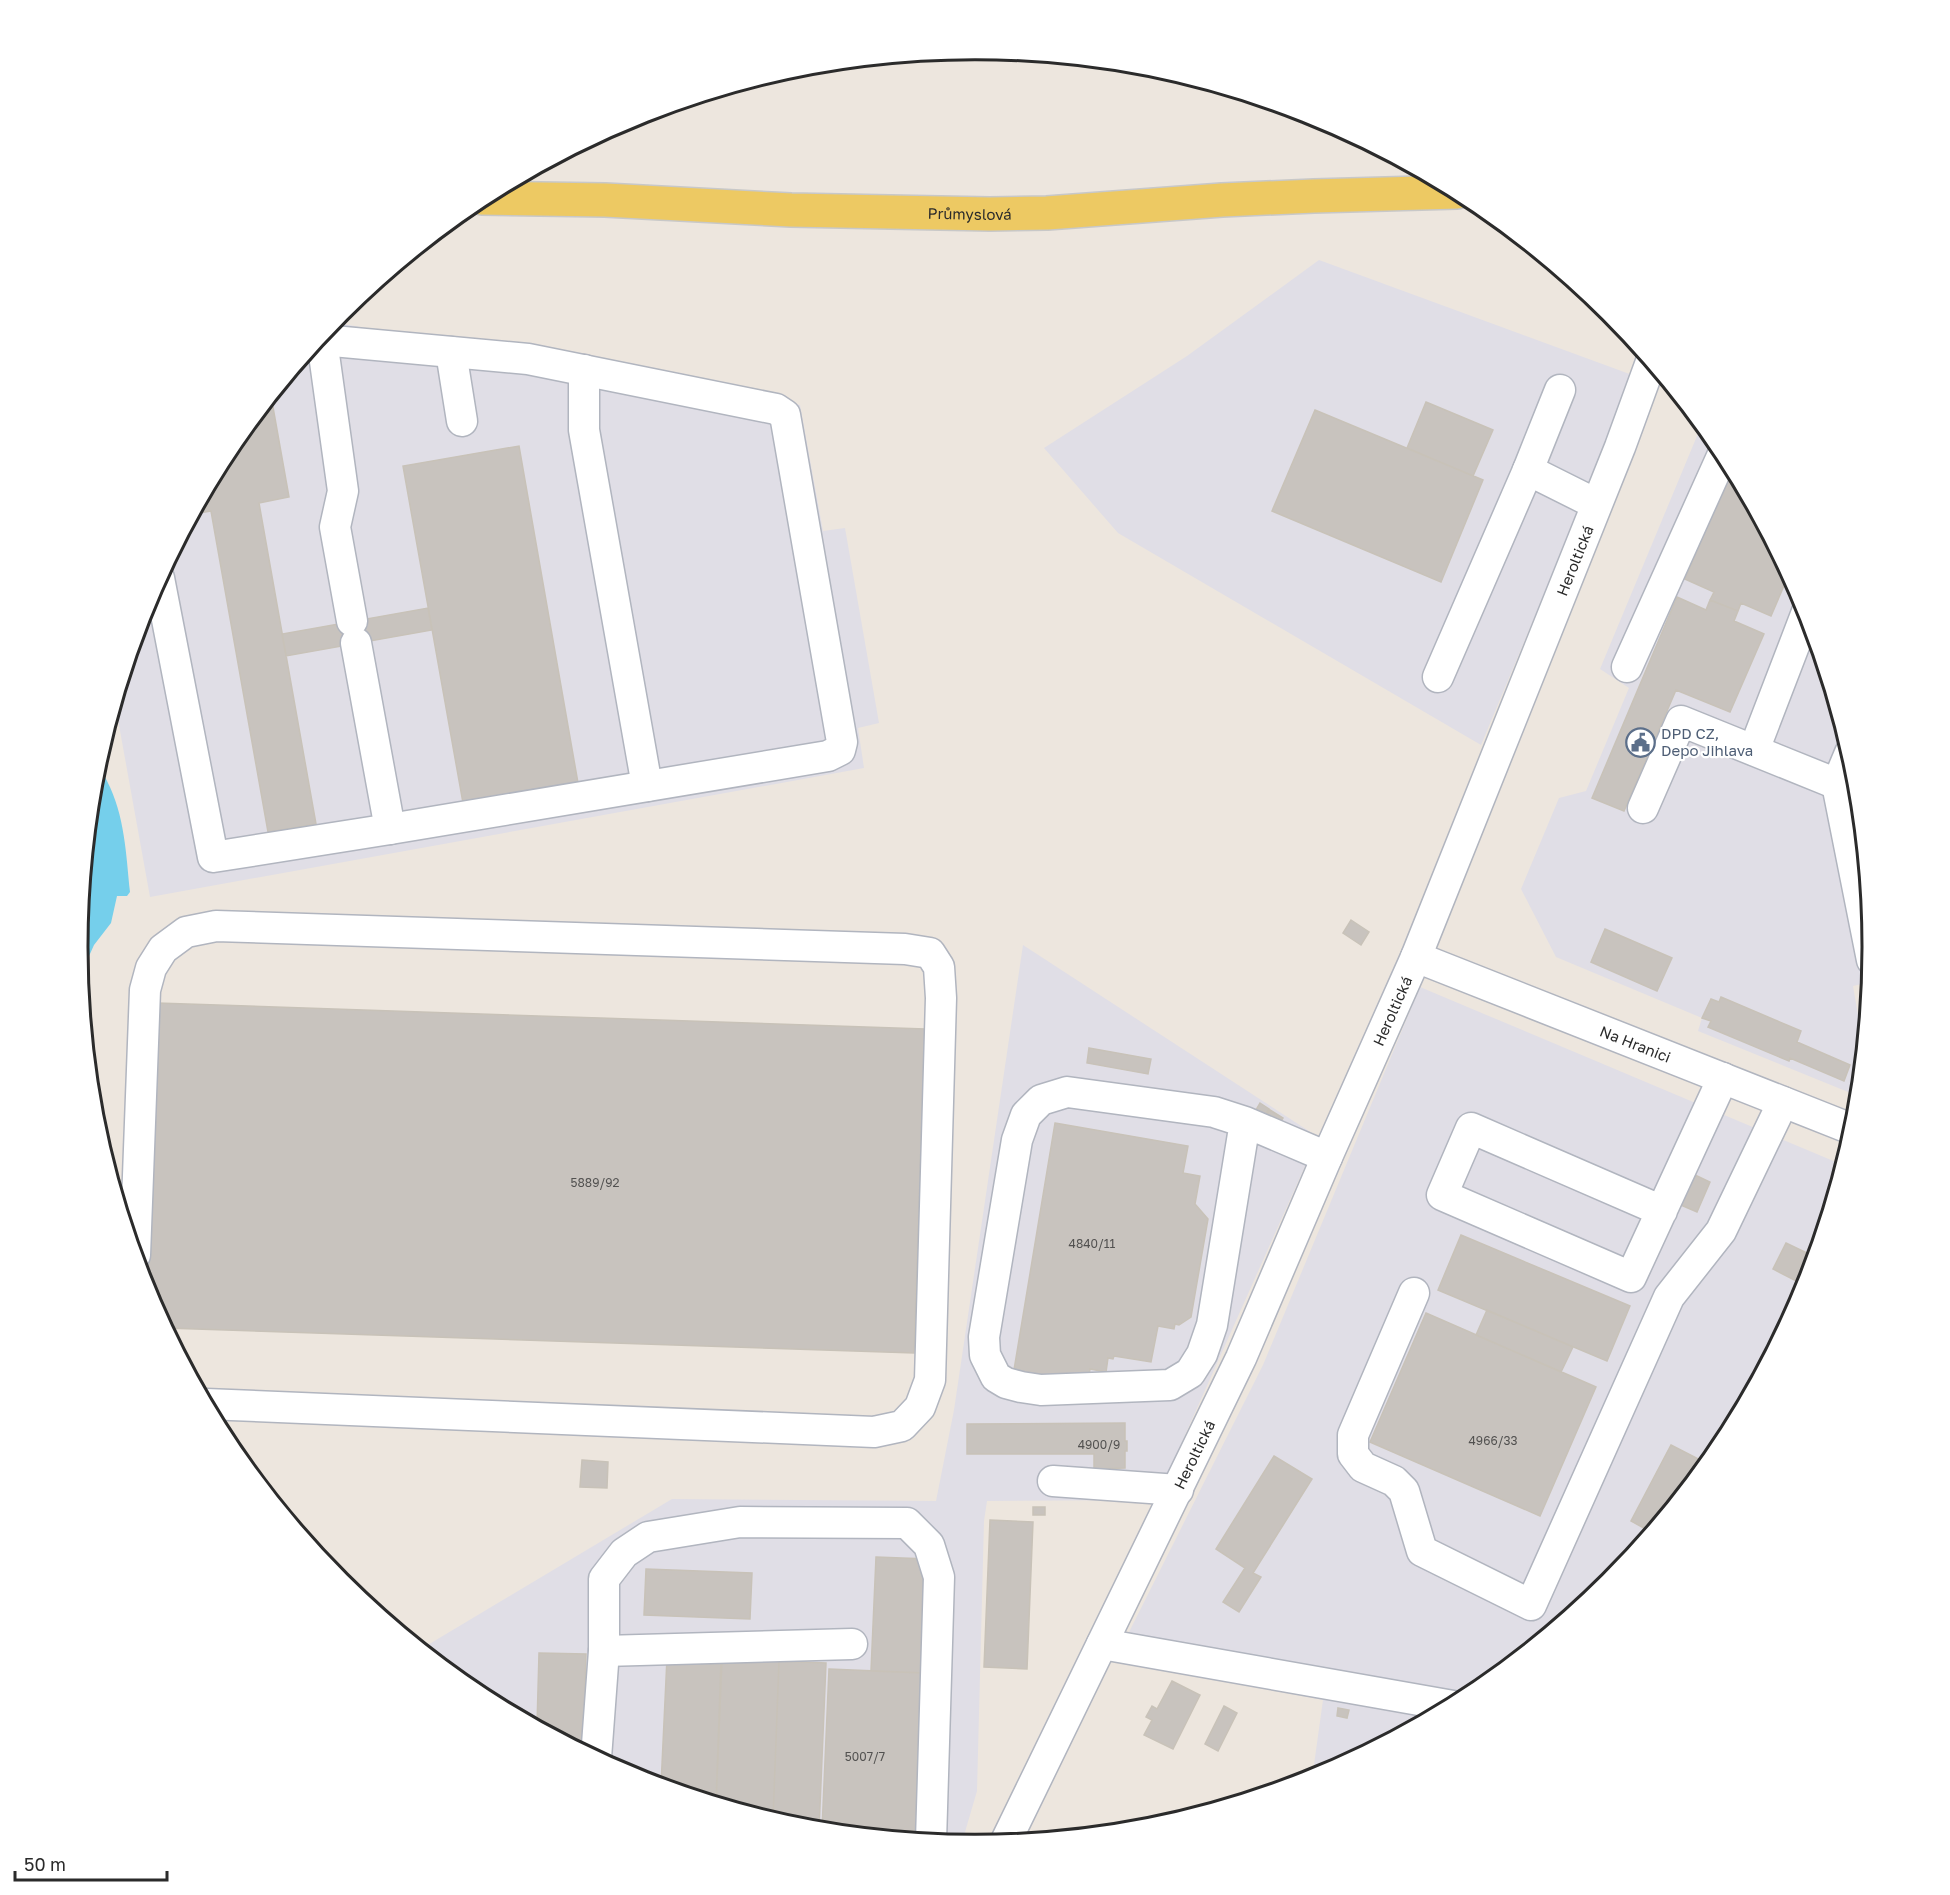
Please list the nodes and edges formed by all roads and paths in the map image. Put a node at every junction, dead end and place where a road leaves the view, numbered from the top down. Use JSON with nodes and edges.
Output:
{"nodes":[{"id":1,"x":1440,"y":192,"type":"edge"},
{"id":2,"x":500,"y":198,"type":"edge"},
{"id":3,"x":328,"y":341,"type":"edge"},
{"id":4,"x":321,"y":348,"type":"edge"},
{"id":5,"x":451,"y":352,"type":"junction"},
{"id":6,"x":584,"y":370,"type":"junction"},
{"id":7,"x":1648,"y":370,"type":"edge"},
{"id":8,"x":1560,"y":390,"type":"dead end"},
{"id":9,"x":462,"y":421,"type":"dead end"},
{"id":10,"x":1719,"y":463,"type":"edge"},
{"id":11,"x":1528,"y":470,"type":"junction"},
{"id":12,"x":1596,"y":504,"type":"junction"},
{"id":13,"x":162,"y":593,"type":"edge"},
{"id":14,"x":1802,"y":626,"type":"edge"},
{"id":15,"x":1627,"y":667,"type":"dead end"},
{"id":16,"x":1438,"y":676,"type":"dead end"},
{"id":17,"x":1754,"y":750,"type":"junction"},
{"id":18,"x":647,"y":786,"type":"junction"},
{"id":19,"x":1848,"y":792,"type":"edge"},
{"id":20,"x":1643,"y":808,"type":"dead end"},
{"id":21,"x":390,"y":829,"type":"junction"},
{"id":22,"x":1859,"y":866,"type":"edge"},
{"id":23,"x":1416,"y":957,"type":"junction"},
{"id":24,"x":1723,"y":1078,"type":"junction"},
{"id":25,"x":1783,"y":1102,"type":"junction"},
{"id":26,"x":1245,"y":1122,"type":"junction"},
{"id":27,"x":1844,"y":1126,"type":"edge"},
{"id":28,"x":1327,"y":1157,"type":"junction"},
{"id":29,"x":1662,"y":1211,"type":"junction"},
{"id":30,"x":136,"y":1235,"type":"edge"},
{"id":31,"x":1414,"y":1293,"type":"dead end"},
{"id":32,"x":214,"y":1404,"type":"edge"},
{"id":33,"x":1053,"y":1481,"type":"dead end"},
{"id":34,"x":1178,"y":1490,"type":"junction"},
{"id":35,"x":852,"y":1644,"type":"dead end"},
{"id":36,"x":1102,"y":1644,"type":"junction"},
{"id":37,"x":604,"y":1651,"type":"junction"},
{"id":38,"x":1439,"y":1703,"type":"edge"},
{"id":39,"x":597,"y":1750,"type":"edge"},
{"id":40,"x":931,"y":1833,"type":"edge"},
{"id":41,"x":1009,"y":1834,"type":"edge"}],
"edges":[{"from":1,"to":2,"type":"main road","name":"Průmyslová"},
{"from":3,"to":5,"type":"street"},
{"from":4,"to":21,"type":"street"},
{"from":5,"to":6,"type":"street"},
{"from":5,"to":9,"type":"street"},
{"from":6,"to":18,"type":"street"},
{"from":6,"to":18,"type":"street"},
{"from":7,"to":12,"type":"street","name":"Heroltická"},
{"from":8,"to":11,"type":"street"},
{"from":10,"to":15,"type":"street"},
{"from":11,"to":12,"type":"street"},
{"from":11,"to":16,"type":"street"},
{"from":12,"to":23,"type":"street","name":"Heroltická"},
{"from":13,"to":21,"type":"street"},
{"from":14,"to":17,"type":"street"},
{"from":17,"to":19,"type":"street"},
{"from":17,"to":20,"type":"street"},
{"from":18,"to":21,"type":"street"},
{"from":19,"to":22,"type":"street"},
{"from":23,"to":24,"type":"street","name":"Na Hranici"},
{"from":23,"to":28,"type":"street","name":"Heroltická"},
{"from":24,"to":25,"type":"street","name":"Na Hranici"},
{"from":24,"to":29,"type":"street"},
{"from":25,"to":27,"type":"street","name":"Na Hranici"},
{"from":25,"to":31,"type":"street"},
{"from":26,"to":26,"type":"street"},
{"from":26,"to":28,"type":"street"},
{"from":28,"to":34,"type":"street","name":"Heroltická"},
{"from":29,"to":29,"type":"street"},
{"from":30,"to":32,"type":"street"},
{"from":33,"to":34,"type":"street"},
{"from":34,"to":36,"type":"street","name":"Heroltická"},
{"from":35,"to":37,"type":"street"},
{"from":36,"to":38,"type":"street"},
{"from":36,"to":41,"type":"street","name":"Heroltická"},
{"from":37,"to":39,"type":"street"},
{"from":37,"to":40,"type":"street"}]}
